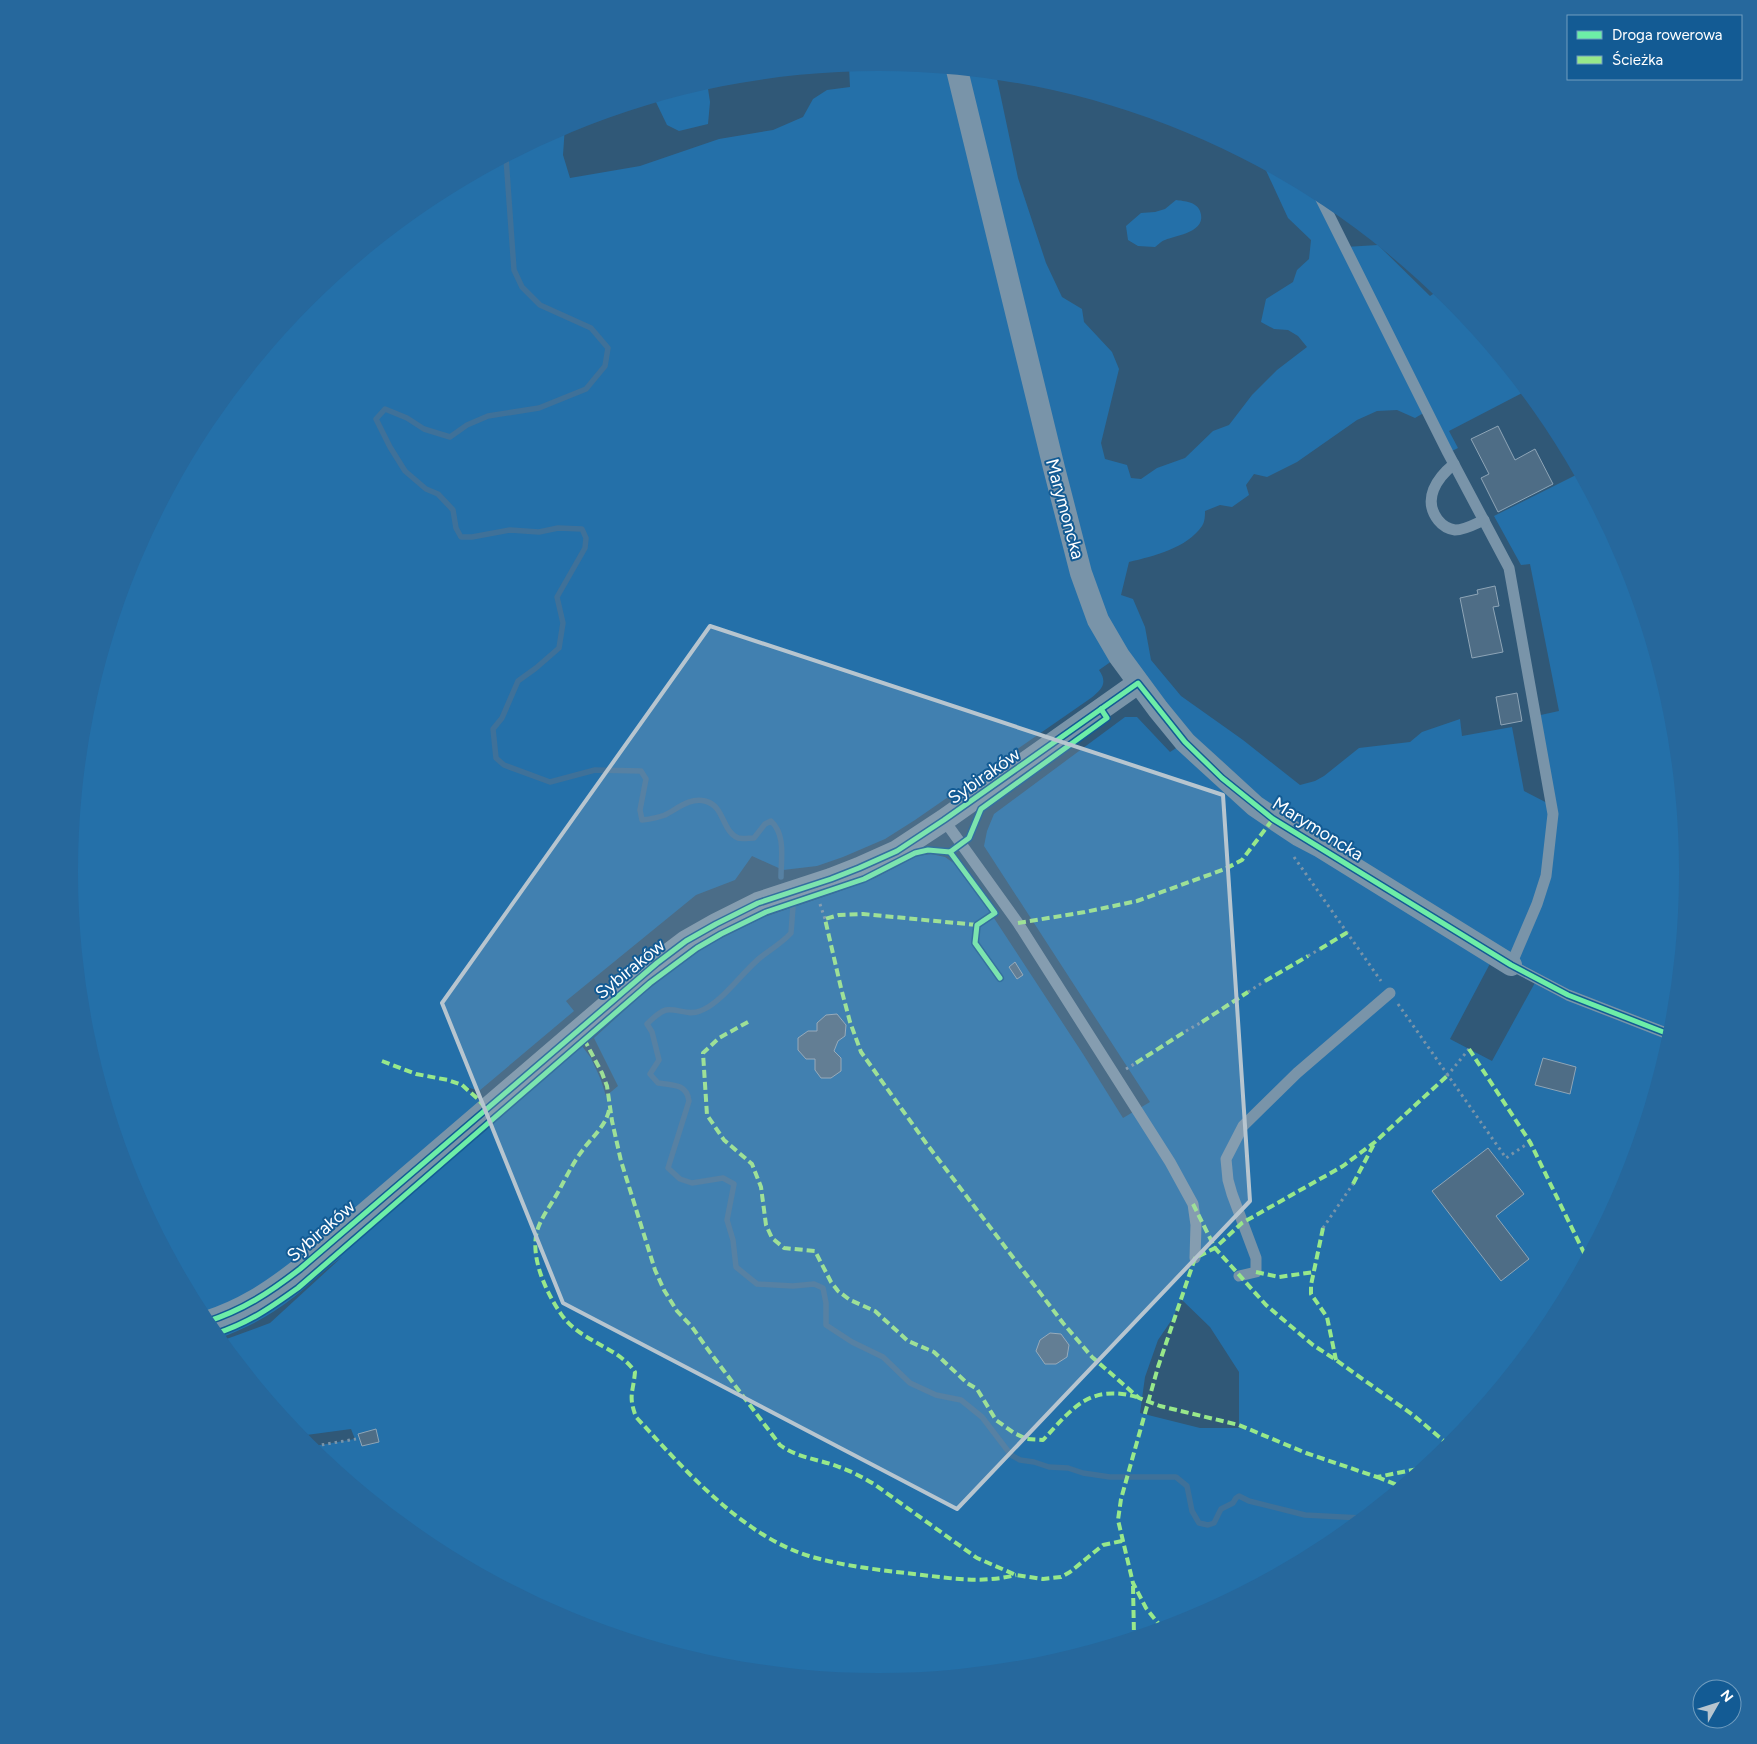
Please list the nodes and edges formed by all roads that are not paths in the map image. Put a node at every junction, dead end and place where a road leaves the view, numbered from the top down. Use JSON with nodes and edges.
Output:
{"nodes":[{"id":1,"x":958,"y":76,"type":"edge"},
{"id":2,"x":1325,"y":208,"type":"edge"},
{"id":3,"x":1454,"y":464,"type":"junction"},
{"id":4,"x":1484,"y":520,"type":"junction"},
{"id":5,"x":1138,"y":683,"type":"junction"},
{"id":6,"x":944,"y":820,"type":"junction"},
{"id":7,"x":1511,"y":965,"type":"junction"},
{"id":8,"x":1390,"y":994,"type":"road end"},
{"id":9,"x":1663,"y":1032,"type":"edge"},
{"id":10,"x":1195,"y":1258,"type":"dead end"},
{"id":11,"x":1240,"y":1276,"type":"dead end"},
{"id":12,"x":214,"y":1319,"type":"edge"}],
"edges":[{"from":1,"to":5,"type":"street","name":"Marymoncka"},
{"from":2,"to":3,"type":"lane"},
{"from":3,"to":4,"type":"lane"},
{"from":3,"to":4,"type":"lane"},
{"from":4,"to":7,"type":"lane"},
{"from":5,"to":6,"type":"street","name":"Sybiraków"},
{"from":5,"to":7,"type":"street","name":"Marymoncka"},
{"from":6,"to":10,"type":"lane"},
{"from":6,"to":12,"type":"street","name":"Sybiraków"},
{"from":7,"to":9,"type":"lane"},
{"from":8,"to":11,"type":"lane"}]}
